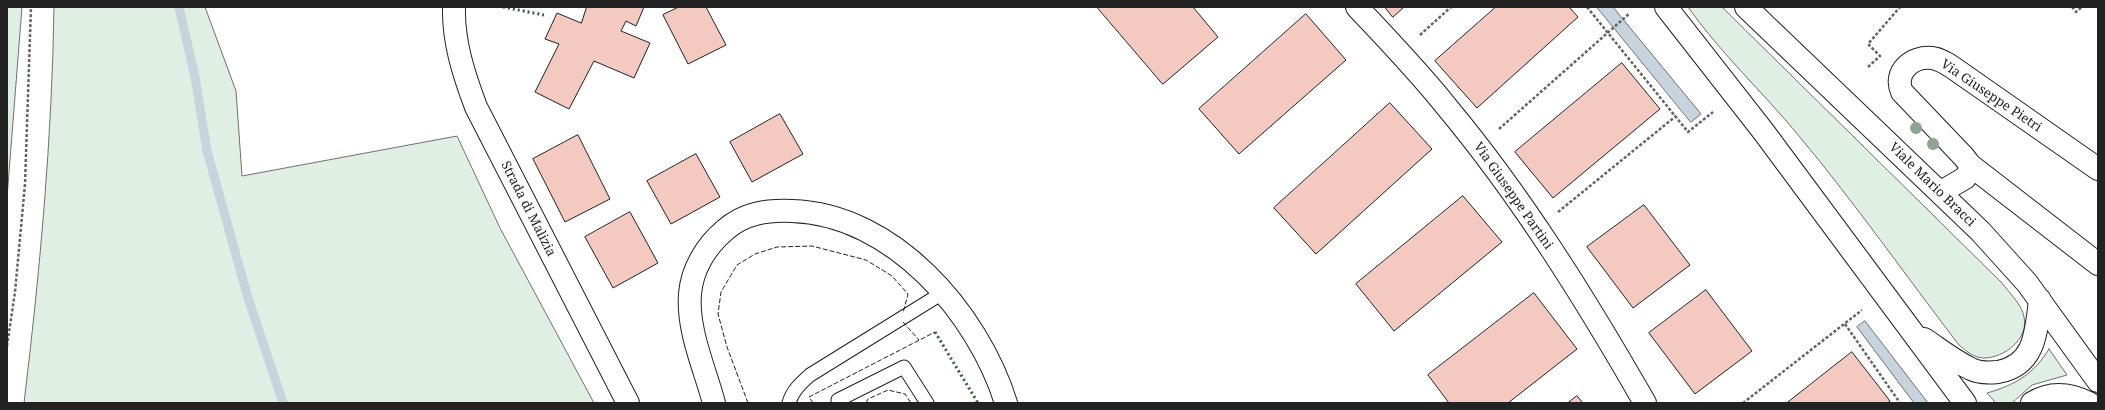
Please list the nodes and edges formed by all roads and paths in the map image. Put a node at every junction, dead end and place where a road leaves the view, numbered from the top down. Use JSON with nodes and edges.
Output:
{"nodes":[{"id":1,"x":30,"y":7,"type":"edge"},
{"id":2,"x":454,"y":7,"type":"edge"},
{"id":3,"x":1357,"y":7,"type":"edge"},
{"id":4,"x":1451,"y":7,"type":"edge"},
{"id":5,"x":1586,"y":7,"type":"edge"},
{"id":6,"x":1666,"y":7,"type":"edge"},
{"id":7,"x":1746,"y":7,"type":"edge"},
{"id":8,"x":1900,"y":7,"type":"edge"},
{"id":9,"x":2072,"y":7,"type":"edge"},
{"id":10,"x":2082,"y":7,"type":"edge"},
{"id":11,"x":1630,"y":13,"type":"dead end"},
{"id":12,"x":1608,"y":33,"type":"junction"},
{"id":13,"x":1400,"y":53,"type":"junction"},
{"id":14,"x":1868,"y":67,"type":"dead end"},
{"id":15,"x":1713,"y":112,"type":"dead end"},
{"id":16,"x":1676,"y":116,"type":"junction"},
{"id":17,"x":1479,"y":147,"type":"junction"},
{"id":18,"x":1970,"y":165,"type":"junction"},
{"id":19,"x":2098,"y":169,"type":"edge"},
{"id":20,"x":1941,"y":192,"type":"junction"},
{"id":21,"x":1537,"y":229,"type":"junction"},
{"id":22,"x":2056,"y":233,"type":"junction"},
{"id":23,"x":2098,"y":264,"type":"edge"},
{"id":24,"x":2098,"y":277,"type":"edge"},
{"id":25,"x":944,"y":292,"type":"junction"},
{"id":26,"x":2040,"y":300,"type":"junction"},
{"id":27,"x":1865,"y":307,"type":"dead end"},
{"id":28,"x":1845,"y":324,"type":"junction"},
{"id":29,"x":1911,"y":331,"type":"junction"},
{"id":30,"x":7,"y":346,"type":"edge"},
{"id":31,"x":2098,"y":381,"type":"edge"},
{"id":32,"x":628,"y":403,"type":"edge"},
{"id":33,"x":714,"y":403,"type":"edge"},
{"id":34,"x":788,"y":403,"type":"edge"},
{"id":35,"x":840,"y":403,"type":"edge"},
{"id":36,"x":927,"y":403,"type":"edge"},
{"id":37,"x":1006,"y":403,"type":"edge"},
{"id":38,"x":1645,"y":403,"type":"edge"},
{"id":39,"x":1744,"y":403,"type":"edge"},
{"id":40,"x":1900,"y":403,"type":"edge"},
{"id":41,"x":1964,"y":403,"type":"edge"},
{"id":42,"x":2032,"y":403,"type":"edge"},
{"id":43,"x":2090,"y":403,"type":"edge"}],
"edges":[{"from":1,"to":30,"type":"path"},
{"from":2,"to":32,"type":"street","name":"Strada di Malizia"},
{"from":3,"to":13,"type":"street","name":"Via Giuseppe Partini"},
{"from":4,"to":13,"type":"path"},
{"from":5,"to":12,"type":"path"},
{"from":6,"to":29,"type":"street"},
{"from":7,"to":20,"type":"street","name":"Viale Mario Bracci"},
{"from":8,"to":14,"type":"path"},
{"from":9,"to":10,"type":"path"},
{"from":11,"to":12,"type":"path"},
{"from":12,"to":16,"type":"path"},
{"from":12,"to":17,"type":"path"},
{"from":13,"to":17,"type":"street","name":"Via Giuseppe Partini"},
{"from":15,"to":16,"type":"path"},
{"from":16,"to":21,"type":"path"},
{"from":17,"to":21,"type":"street","name":"Via Giuseppe Partini"},
{"from":18,"to":19,"type":"street","name":"Via Giuseppe Pietri"},
{"from":18,"to":20,"type":"street"},
{"from":18,"to":22,"type":"street","name":"Via Giuseppe Pietri"},
{"from":20,"to":26,"type":"street","name":"Viale Mario Bracci"},
{"from":21,"to":38,"type":"street","name":"Via Giuseppe Partini"},
{"from":22,"to":23,"type":"street","name":"Via Giuseppe Pietri"},
{"from":22,"to":24,"type":"street","name":"Via Giuseppe Pietri"},
{"from":25,"to":33,"type":"street"},
{"from":25,"to":34,"type":"lane"},
{"from":25,"to":37,"type":"street"},
{"from":26,"to":29,"type":"street"},
{"from":26,"to":31,"type":"street","name":"Viale Mario Bracci"},
{"from":27,"to":28,"type":"path"},
{"from":28,"to":39,"type":"path"},
{"from":28,"to":40,"type":"path"},
{"from":29,"to":41,"type":"street"},
{"from":35,"to":36,"type":"lane"},
{"from":42,"to":43,"type":"street"}]}
